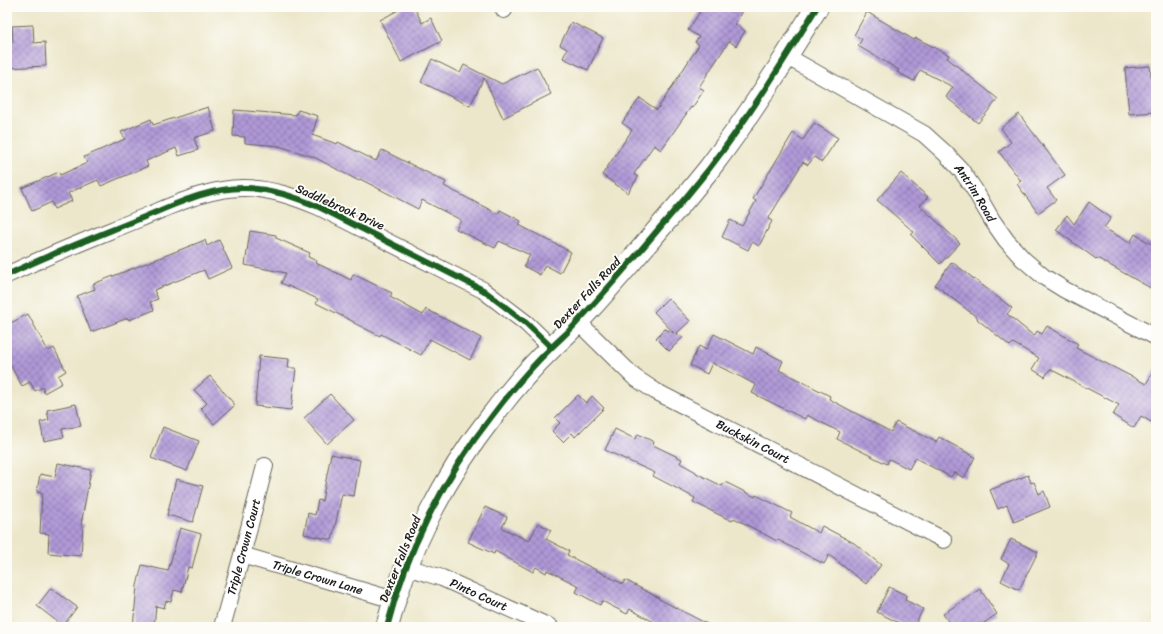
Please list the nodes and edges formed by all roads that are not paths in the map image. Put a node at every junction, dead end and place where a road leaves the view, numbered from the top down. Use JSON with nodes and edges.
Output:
{"nodes":[{"id":1,"x":817,"y":7,"type":"edge"},
{"id":2,"x":786,"y":56,"type":"junction"},
{"id":3,"x":7,"y":275,"type":"edge"},
{"id":4,"x":578,"y":322,"type":"junction"},
{"id":5,"x":1156,"y":337,"type":"edge"},
{"id":6,"x":551,"y":347,"type":"junction"},
{"id":7,"x":265,"y":466,"type":"dead end"},
{"id":8,"x":944,"y":540,"type":"dead end"},
{"id":9,"x":242,"y":555,"type":"junction"},
{"id":10,"x":407,"y":567,"type":"junction"},
{"id":11,"x":394,"y":600,"type":"junction"},
{"id":12,"x":222,"y":627,"type":"edge"},
{"id":13,"x":387,"y":627,"type":"edge"},
{"id":14,"x":550,"y":627,"type":"edge"}],
"edges":[{"from":1,"to":2,"type":"street","name":"Dexter Falls Road"},
{"from":2,"to":4,"type":"street","name":"Dexter Falls Road"},
{"from":2,"to":5,"type":"street","name":"Antrim Road"},
{"from":3,"to":6,"type":"street","name":"Saddlebrook Drive"},
{"from":4,"to":6,"type":"street","name":"Dexter Falls Road"},
{"from":4,"to":8,"type":"street","name":"Buckskin Court"},
{"from":6,"to":10,"type":"street","name":"Dexter Falls Road"},
{"from":7,"to":9,"type":"street","name":"Triple Crown Court"},
{"from":9,"to":11,"type":"street","name":"Triple Crown Lane"},
{"from":9,"to":12,"type":"street","name":"Triple Crown Court"},
{"from":10,"to":11,"type":"street","name":"Dexter Falls Road"},
{"from":10,"to":14,"type":"street","name":"Pinto Court"},
{"from":11,"to":13,"type":"street","name":"Dexter Falls Road"}]}
